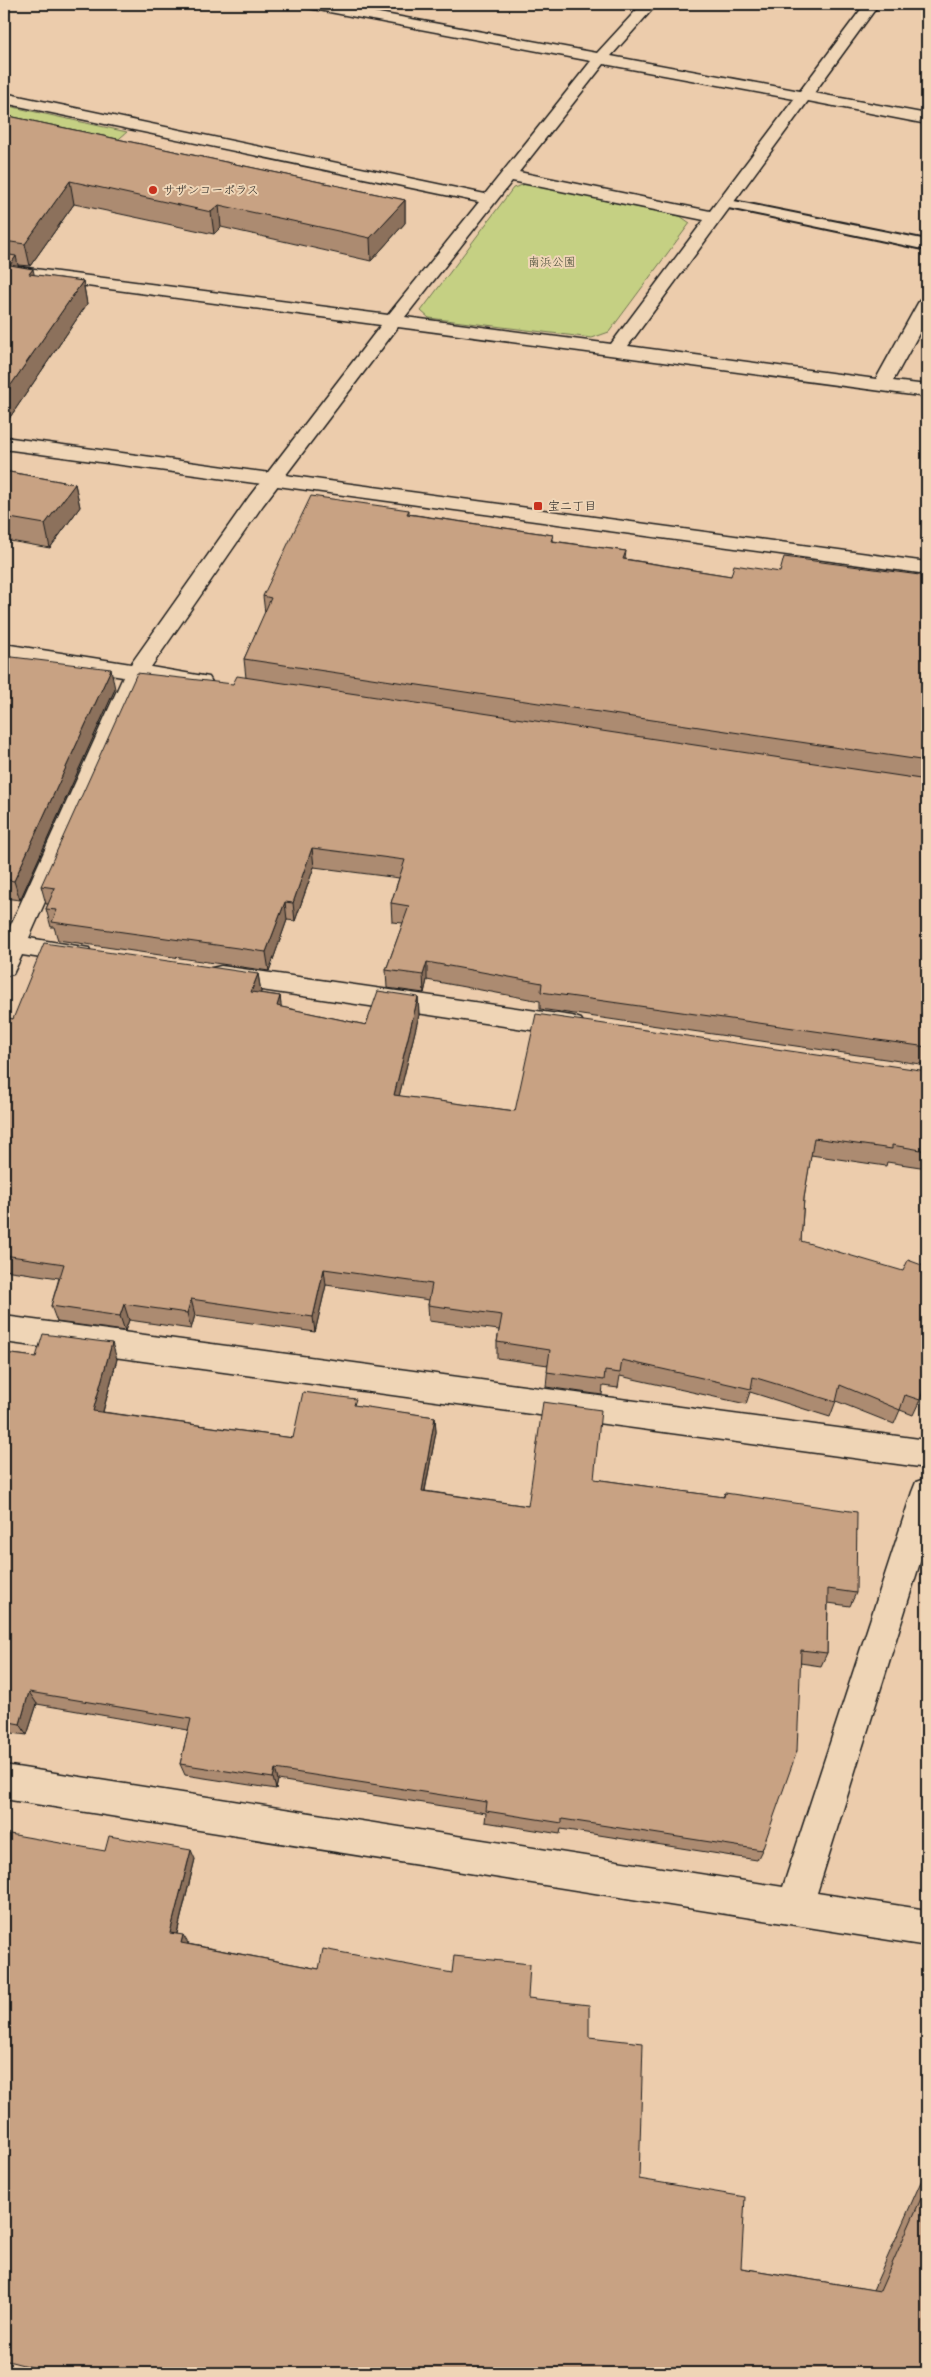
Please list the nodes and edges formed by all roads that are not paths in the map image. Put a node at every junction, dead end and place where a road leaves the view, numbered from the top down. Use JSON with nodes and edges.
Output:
{"nodes":[{"id":1,"x":308,"y":4,"type":"edge"},
{"id":2,"x":650,"y":4,"type":"edge"},
{"id":3,"x":872,"y":4,"type":"edge"},
{"id":4,"x":410,"y":10,"type":"dead end"},
{"id":5,"x":398,"y":21,"type":"junction"},
{"id":6,"x":600,"y":58,"type":"junction"},
{"id":7,"x":803,"y":96,"type":"junction"},
{"id":8,"x":4,"y":98,"type":"edge"},
{"id":9,"x":927,"y":119,"type":"edge"},
{"id":10,"x":508,"y":175,"type":"junction"},
{"id":11,"x":488,"y":199,"type":"junction"},
{"id":12,"x":724,"y":203,"type":"junction"},
{"id":13,"x":714,"y":217,"type":"junction"},
{"id":14,"x":927,"y":245,"type":"edge"},
{"id":15,"x":4,"y":270,"type":"edge"},
{"id":16,"x":927,"y":303,"type":"edge"},
{"id":17,"x":393,"y":321,"type":"junction"},
{"id":18,"x":616,"y":350,"type":"junction"},
{"id":19,"x":882,"y":385,"type":"junction"},
{"id":20,"x":927,"y":391,"type":"edge"},
{"id":21,"x":4,"y":443,"type":"edge"},
{"id":22,"x":273,"y":479,"type":"junction"},
{"id":23,"x":927,"y":568,"type":"edge"},
{"id":24,"x":4,"y":651,"type":"edge"},
{"id":25,"x":136,"y":672,"type":"junction"},
{"id":26,"x":224,"y":685,"type":"edge"},
{"id":27,"x":9,"y":956,"type":"edge"},
{"id":28,"x":102,"y":958,"type":"edge"},
{"id":29,"x":200,"y":972,"type":"edge"},
{"id":30,"x":593,"y":1029,"type":"edge"},
{"id":31,"x":4,"y":1330,"type":"edge"},
{"id":32,"x":927,"y":1454,"type":"edge"},
{"id":33,"x":927,"y":1492,"type":"edge"},
{"id":34,"x":4,"y":1782,"type":"edge"},
{"id":35,"x":794,"y":1908,"type":"junction"},
{"id":36,"x":927,"y":1928,"type":"edge"}],
"edges":[{"from":1,"to":5,"type":"street"},
{"from":2,"to":6,"type":"street"},
{"from":3,"to":7,"type":"street"},
{"from":4,"to":5,"type":"street"},
{"from":5,"to":6,"type":"street"},
{"from":6,"to":7,"type":"street"},
{"from":6,"to":10,"type":"street"},
{"from":7,"to":9,"type":"street"},
{"from":7,"to":12,"type":"street"},
{"from":8,"to":11,"type":"street"},
{"from":10,"to":11,"type":"street"},
{"from":10,"to":13,"type":"street"},
{"from":11,"to":17,"type":"street"},
{"from":12,"to":13,"type":"street"},
{"from":12,"to":14,"type":"lane"},
{"from":13,"to":18,"type":"street"},
{"from":15,"to":17,"type":"street"},
{"from":16,"to":19,"type":"street"},
{"from":17,"to":18,"type":"street"},
{"from":17,"to":22,"type":"street"},
{"from":18,"to":19,"type":"street"},
{"from":19,"to":20,"type":"street"},
{"from":21,"to":22,"type":"street"},
{"from":22,"to":23,"type":"street"},
{"from":22,"to":25,"type":"street"},
{"from":24,"to":25,"type":"street"},
{"from":25,"to":26,"type":"street"},
{"from":25,"to":27,"type":"street"},
{"from":27,"to":28,"type":"street"},
{"from":29,"to":30,"type":"street"},
{"from":31,"to":32,"type":"street"},
{"from":33,"to":35,"type":"street"},
{"from":34,"to":35,"type":"street"},
{"from":35,"to":36,"type":"street"}]}
